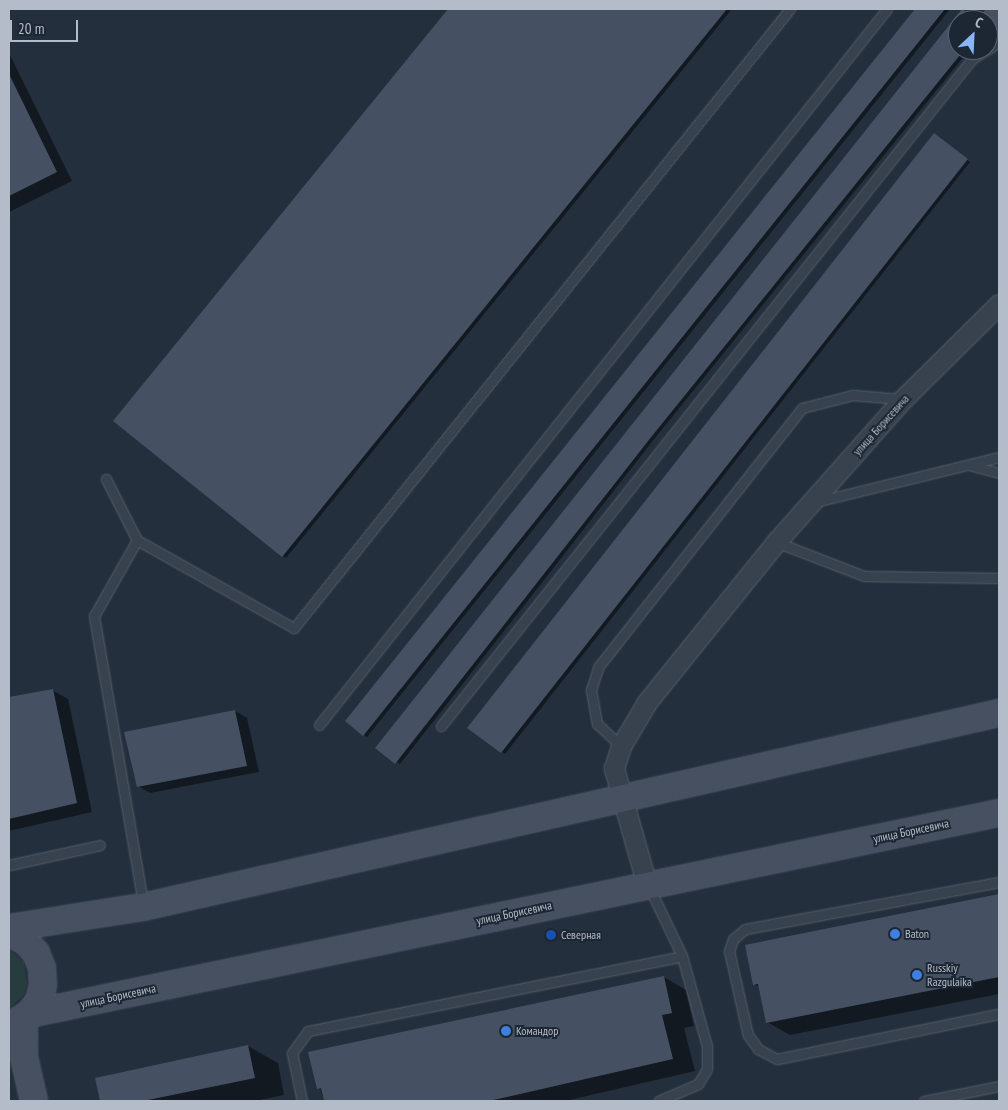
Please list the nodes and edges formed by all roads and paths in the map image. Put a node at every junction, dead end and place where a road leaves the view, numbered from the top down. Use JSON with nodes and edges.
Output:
{"nodes":[{"id":1,"x":790,"y":9,"type":"edge"},
{"id":2,"x":887,"y":9,"type":"edge"},
{"id":3,"x":971,"y":60,"type":"edge"},
{"id":4,"x":999,"y":304,"type":"edge"},
{"id":5,"x":903,"y":399,"type":"junction"},
{"id":6,"x":999,"y":457,"type":"edge"},
{"id":7,"x":967,"y":464,"type":"junction"},
{"id":8,"x":999,"y":473,"type":"edge"},
{"id":9,"x":106,"y":479,"type":"dead end"},
{"id":10,"x":812,"y":503,"type":"junction"},
{"id":11,"x":137,"y":540,"type":"junction"},
{"id":12,"x":776,"y":542,"type":"junction"},
{"id":13,"x":999,"y":578,"type":"edge"},
{"id":14,"x":999,"y":713,"type":"edge"},
{"id":15,"x":319,"y":724,"type":"dead end"},
{"id":16,"x":441,"y":726,"type":"dead end"},
{"id":17,"x":621,"y":746,"type":"junction"},
{"id":18,"x":624,"y":800,"type":"junction"},
{"id":19,"x":999,"y":813,"type":"edge"},
{"id":20,"x":100,"y":845,"type":"dead end"},
{"id":21,"x":9,"y":865,"type":"edge"},
{"id":22,"x":999,"y":882,"type":"edge"},
{"id":23,"x":648,"y":885,"type":"junction"},
{"id":24,"x":143,"y":907,"type":"junction"},
{"id":25,"x":9,"y":928,"type":"edge"},
{"id":26,"x":9,"y":933,"type":"edge"},
{"id":27,"x":682,"y":956,"type":"junction"},
{"id":28,"x":999,"y":1014,"type":"edge"},
{"id":29,"x":21,"y":1020,"type":"edge"},
{"id":30,"x":16,"y":1051,"type":"edge"},
{"id":31,"x":999,"y":1086,"type":"edge"},
{"id":32,"x":34,"y":1101,"type":"edge"},
{"id":33,"x":302,"y":1101,"type":"edge"},
{"id":34,"x":658,"y":1101,"type":"edge"},
{"id":35,"x":924,"y":1101,"type":"edge"}],
"edges":[{"from":1,"to":11,"type":"lane"},
{"from":2,"to":15,"type":"lane"},
{"from":3,"to":16,"type":"lane"},
{"from":4,"to":5,"type":"street","name":"улица Борисевича"},
{"from":5,"to":10,"type":"street","name":"улица Борисевича"},
{"from":5,"to":17,"type":"lane"},
{"from":6,"to":7,"type":"lane"},
{"from":7,"to":8,"type":"lane"},
{"from":7,"to":10,"type":"lane"},
{"from":9,"to":11,"type":"lane"},
{"from":10,"to":12,"type":"street","name":"улица Борисевича"},
{"from":11,"to":24,"type":"lane"},
{"from":12,"to":13,"type":"lane"},
{"from":12,"to":17,"type":"street","name":"улица Борисевича"},
{"from":14,"to":18,"type":"street"},
{"from":17,"to":18,"type":"street","name":"улица Борисевича"},
{"from":18,"to":23,"type":"street","name":"улица Борисевича"},
{"from":18,"to":24,"type":"street"},
{"from":19,"to":23,"type":"street","name":"улица Борисевича"},
{"from":20,"to":21,"type":"lane"},
{"from":22,"to":28,"type":"lane"},
{"from":23,"to":27,"type":"lane"},
{"from":23,"to":29,"type":"street","name":"улица Борисевича"},
{"from":24,"to":25,"type":"street"},
{"from":26,"to":29,"type":"street"},
{"from":27,"to":33,"type":"lane"},
{"from":27,"to":34,"type":"lane"},
{"from":29,"to":30,"type":"street"},
{"from":30,"to":32,"type":"street"},
{"from":31,"to":35,"type":"lane"}]}
